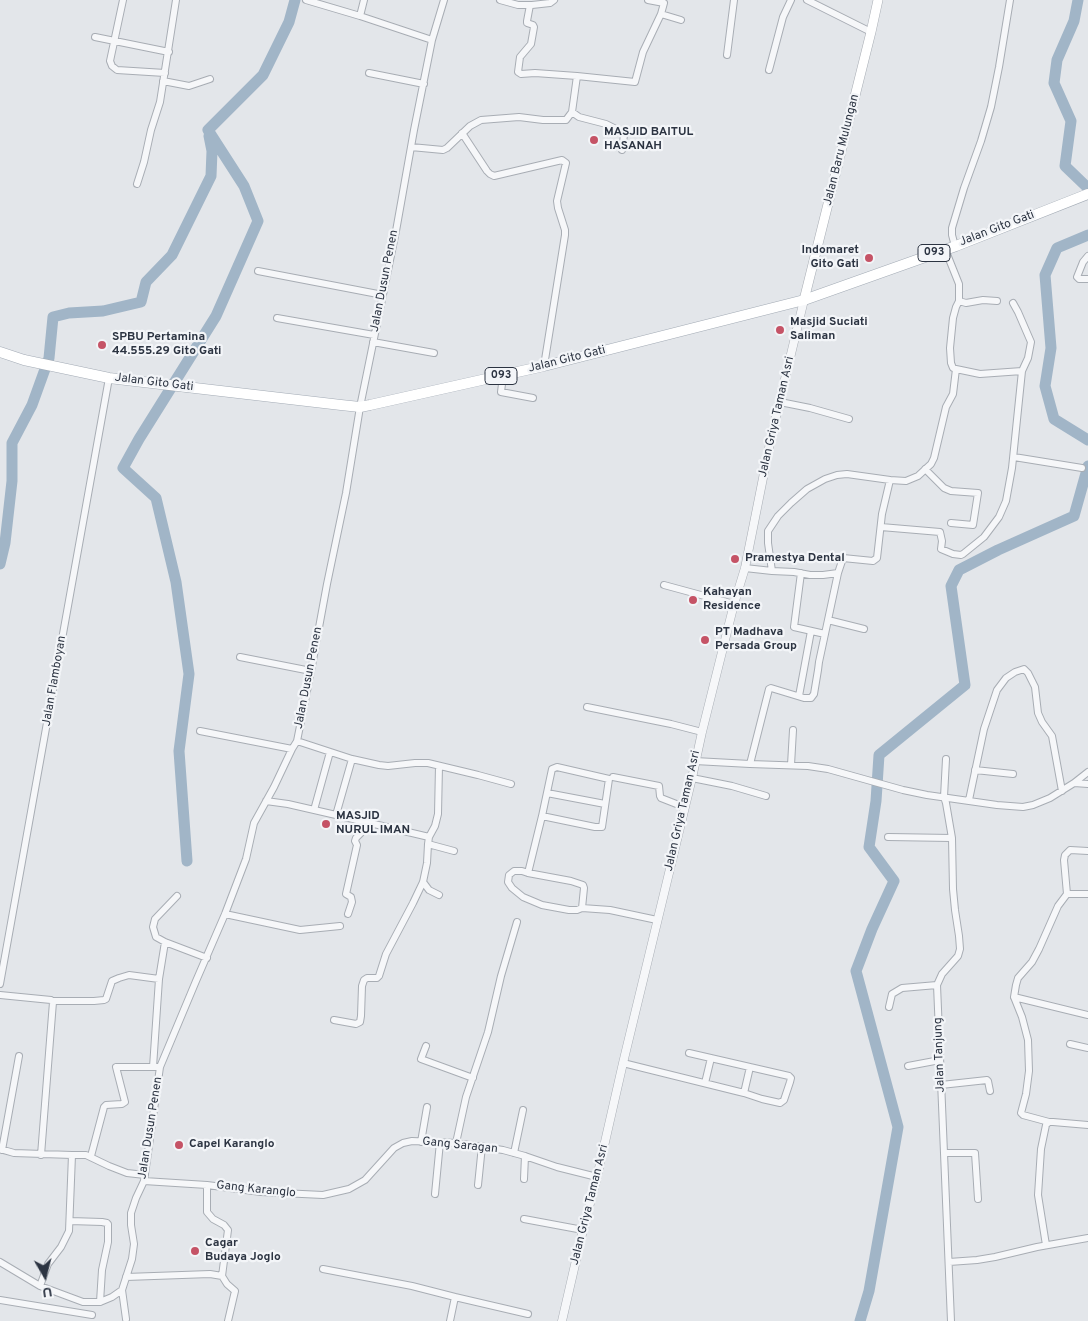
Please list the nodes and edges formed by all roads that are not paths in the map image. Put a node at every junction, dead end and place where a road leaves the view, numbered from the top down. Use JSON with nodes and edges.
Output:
{"nodes":[{"id":1,"x":123,"y":0,"type":"edge"},
{"id":2,"x":176,"y":0,"type":"edge"},
{"id":3,"x":306,"y":0,"type":"edge"},
{"id":4,"x":364,"y":0,"type":"edge"},
{"id":5,"x":444,"y":0,"type":"edge"},
{"id":6,"x":554,"y":0,"type":"edge"},
{"id":7,"x":648,"y":0,"type":"edge"},
{"id":8,"x":734,"y":0,"type":"edge"},
{"id":9,"x":791,"y":0,"type":"edge"},
{"id":10,"x":808,"y":0,"type":"edge"},
{"id":11,"x":878,"y":0,"type":"edge"},
{"id":12,"x":1010,"y":0,"type":"edge"},
{"id":13,"x":503,"y":1,"type":"edge"},
{"id":14,"x":665,"y":1,"type":"edge"},
{"id":15,"x":530,"y":5,"type":"junction"},
{"id":16,"x":661,"y":14,"type":"junction"},
{"id":17,"x":360,"y":16,"type":"junction"},
{"id":18,"x":681,"y":20,"type":"dead end"},
{"id":19,"x":871,"y":32,"type":"junction"},
{"id":20,"x":95,"y":37,"type":"dead end"},
{"id":21,"x":432,"y":40,"type":"junction"},
{"id":22,"x":114,"y":41,"type":"junction"},
{"id":23,"x":169,"y":52,"type":"junction"},
{"id":24,"x":727,"y":54,"type":"dead end"},
{"id":25,"x":769,"y":70,"type":"dead end"},
{"id":26,"x":164,"y":73,"type":"junction"},
{"id":27,"x":369,"y":73,"type":"dead end"},
{"id":28,"x":578,"y":76,"type":"junction"},
{"id":29,"x":210,"y":79,"type":"dead end"},
{"id":30,"x":163,"y":81,"type":"junction"},
{"id":31,"x":424,"y":84,"type":"junction"},
{"id":32,"x":572,"y":112,"type":"junction"},
{"id":33,"x":462,"y":133,"type":"junction"},
{"id":34,"x":411,"y":147,"type":"junction"},
{"id":35,"x":622,"y":150,"type":"dead end"},
{"id":36,"x":137,"y":184,"type":"dead end"},
{"id":37,"x":1088,"y":194,"type":"edge"},
{"id":38,"x":950,"y":248,"type":"junction"},
{"id":39,"x":1088,"y":256,"type":"edge"},
{"id":40,"x":258,"y":271,"type":"dead end"},
{"id":41,"x":1088,"y":279,"type":"edge"},
{"id":42,"x":383,"y":295,"type":"junction"},
{"id":43,"x":804,"y":300,"type":"junction"},
{"id":44,"x":959,"y":301,"type":"junction"},
{"id":45,"x":997,"y":301,"type":"dead end"},
{"id":46,"x":1012,"y":303,"type":"dead end"},
{"id":47,"x":277,"y":318,"type":"dead end"},
{"id":48,"x":374,"y":338,"type":"junction"},
{"id":49,"x":0,"y":352,"type":"edge"},
{"id":50,"x":434,"y":353,"type":"dead end"},
{"id":51,"x":544,"y":366,"type":"junction"},
{"id":52,"x":956,"y":369,"type":"junction"},
{"id":53,"x":1022,"y":371,"type":"junction"},
{"id":54,"x":503,"y":376,"type":"junction"},
{"id":55,"x":108,"y":378,"type":"junction"},
{"id":56,"x":533,"y":398,"type":"dead end"},
{"id":57,"x":780,"y":402,"type":"junction"},
{"id":58,"x":360,"y":407,"type":"junction"},
{"id":59,"x":849,"y":419,"type":"dead end"},
{"id":60,"x":1014,"y":456,"type":"junction"},
{"id":61,"x":1082,"y":468,"type":"dead end"},
{"id":62,"x":925,"y":469,"type":"junction"},
{"id":63,"x":890,"y":480,"type":"junction"},
{"id":64,"x":952,"y":523,"type":"dead end"},
{"id":65,"x":881,"y":527,"type":"junction"},
{"id":66,"x":745,"y":568,"type":"junction"},
{"id":67,"x":772,"y":572,"type":"junction"},
{"id":68,"x":801,"y":573,"type":"junction"},
{"id":69,"x":838,"y":573,"type":"junction"},
{"id":70,"x":664,"y":586,"type":"dead end"},
{"id":71,"x":734,"y":604,"type":"junction"},
{"id":72,"x":828,"y":620,"type":"junction"},
{"id":73,"x":864,"y":628,"type":"dead end"},
{"id":74,"x":811,"y":631,"type":"junction"},
{"id":75,"x":825,"y":634,"type":"junction"},
{"id":76,"x":240,"y":657,"type":"dead end"},
{"id":77,"x":311,"y":671,"type":"junction"},
{"id":78,"x":799,"y":696,"type":"junction"},
{"id":79,"x":587,"y":706,"type":"dead end"},
{"id":80,"x":793,"y":730,"type":"dead end"},
{"id":81,"x":200,"y":731,"type":"dead end"},
{"id":82,"x":702,"y":732,"type":"junction"},
{"id":83,"x":297,"y":741,"type":"junction"},
{"id":84,"x":292,"y":749,"type":"junction"},
{"id":85,"x":330,"y":752,"type":"junction"},
{"id":86,"x":352,"y":759,"type":"junction"},
{"id":87,"x":946,"y":759,"type":"dead end"},
{"id":88,"x":695,"y":761,"type":"junction"},
{"id":89,"x":750,"y":764,"type":"junction"},
{"id":90,"x":791,"y":765,"type":"junction"},
{"id":91,"x":439,"y":766,"type":"junction"},
{"id":92,"x":975,"y":770,"type":"junction"},
{"id":93,"x":1088,"y":772,"type":"edge"},
{"id":94,"x":1013,"y":774,"type":"dead end"},
{"id":95,"x":613,"y":777,"type":"dead end"},
{"id":96,"x":692,"y":778,"type":"junction"},
{"id":97,"x":1074,"y":783,"type":"junction"},
{"id":98,"x":511,"y":784,"type":"dead end"},
{"id":99,"x":1088,"y":784,"type":"edge"},
{"id":100,"x":1062,"y":790,"type":"junction"},
{"id":101,"x":547,"y":793,"type":"junction"},
{"id":102,"x":766,"y":796,"type":"dead end"},
{"id":103,"x":944,"y":796,"type":"junction"},
{"id":104,"x":969,"y":800,"type":"junction"},
{"id":105,"x":266,"y":801,"type":"junction"},
{"id":106,"x":605,"y":804,"type":"junction"},
{"id":107,"x":684,"y":806,"type":"junction"},
{"id":108,"x":314,"y":810,"type":"junction"},
{"id":109,"x":336,"y":815,"type":"junction"},
{"id":110,"x":542,"y":816,"type":"junction"},
{"id":111,"x":364,"y":822,"type":"junction"},
{"id":112,"x":888,"y":837,"type":"dead end"},
{"id":113,"x":952,"y":838,"type":"junction"},
{"id":114,"x":428,"y":840,"type":"junction"},
{"id":115,"x":1088,"y":851,"type":"edge"},
{"id":116,"x":454,"y":852,"type":"dead end"},
{"id":117,"x":528,"y":873,"type":"junction"},
{"id":118,"x":422,"y":882,"type":"junction"},
{"id":119,"x":1067,"y":894,"type":"junction"},
{"id":120,"x":1088,"y":894,"type":"edge"},
{"id":121,"x":439,"y":895,"type":"dead end"},
{"id":122,"x":177,"y":896,"type":"dead end"},
{"id":123,"x":582,"y":908,"type":"junction"},
{"id":124,"x":226,"y":914,"type":"junction"},
{"id":125,"x":348,"y":914,"type":"dead end"},
{"id":126,"x":657,"y":920,"type":"junction"},
{"id":127,"x":517,"y":922,"type":"dead end"},
{"id":128,"x":340,"y":926,"type":"dead end"},
{"id":129,"x":165,"y":942,"type":"junction"},
{"id":130,"x":206,"y":958,"type":"junction"},
{"id":131,"x":159,"y":979,"type":"junction"},
{"id":132,"x":0,"y":984,"type":"edge"},
{"id":133,"x":938,"y":985,"type":"junction"},
{"id":134,"x":0,"y":995,"type":"edge"},
{"id":135,"x":1014,"y":997,"type":"junction"},
{"id":136,"x":52,"y":1001,"type":"junction"},
{"id":137,"x":889,"y":1007,"type":"dead end"},
{"id":138,"x":1088,"y":1015,"type":"edge"},
{"id":139,"x":334,"y":1020,"type":"dead end"},
{"id":140,"x":1070,"y":1044,"type":"dead end"},
{"id":141,"x":426,"y":1046,"type":"dead end"},
{"id":142,"x":1088,"y":1048,"type":"edge"},
{"id":143,"x":689,"y":1053,"type":"dead end"},
{"id":144,"x":19,"y":1056,"type":"dead end"},
{"id":145,"x":711,"y":1058,"type":"junction"},
{"id":146,"x":940,"y":1060,"type":"junction"},
{"id":147,"x":622,"y":1063,"type":"junction"},
{"id":148,"x":908,"y":1066,"type":"dead end"},
{"id":149,"x":157,"y":1067,"type":"junction"},
{"id":150,"x":750,"y":1067,"type":"junction"},
{"id":151,"x":473,"y":1078,"type":"junction"},
{"id":152,"x":705,"y":1083,"type":"junction"},
{"id":153,"x":941,"y":1085,"type":"junction"},
{"id":154,"x":990,"y":1091,"type":"dead end"},
{"id":155,"x":744,"y":1093,"type":"junction"},
{"id":156,"x":427,"y":1107,"type":"dead end"},
{"id":157,"x":523,"y":1110,"type":"dead end"},
{"id":158,"x":1049,"y":1122,"type":"junction"},
{"id":159,"x":1088,"y":1125,"type":"edge"},
{"id":160,"x":421,"y":1142,"type":"junction"},
{"id":161,"x":440,"y":1142,"type":"junction"},
{"id":162,"x":456,"y":1143,"type":"junction"},
{"id":163,"x":482,"y":1146,"type":"junction"},
{"id":164,"x":1,"y":1149,"type":"edge"},
{"id":165,"x":514,"y":1153,"type":"junction"},
{"id":166,"x":944,"y":1153,"type":"junction"},
{"id":167,"x":42,"y":1155,"type":"junction"},
{"id":168,"x":72,"y":1155,"type":"junction"},
{"id":169,"x":91,"y":1156,"type":"junction"},
{"id":170,"x":525,"y":1156,"type":"junction"},
{"id":171,"x":597,"y":1176,"type":"junction"},
{"id":172,"x":144,"y":1178,"type":"junction"},
{"id":173,"x":524,"y":1179,"type":"dead end"},
{"id":174,"x":365,"y":1180,"type":"joint"},
{"id":175,"x":478,"y":1184,"type":"dead end"},
{"id":176,"x":207,"y":1185,"type":"junction"},
{"id":177,"x":435,"y":1194,"type":"dead end"},
{"id":178,"x":978,"y":1199,"type":"dead end"},
{"id":179,"x":524,"y":1219,"type":"dead end"},
{"id":180,"x":70,"y":1222,"type":"junction"},
{"id":181,"x":582,"y":1230,"type":"junction"},
{"id":182,"x":1088,"y":1238,"type":"edge"},
{"id":183,"x":1046,"y":1245,"type":"junction"},
{"id":184,"x":0,"y":1262,"type":"edge"},
{"id":185,"x":950,"y":1262,"type":"junction"},
{"id":186,"x":324,"y":1269,"type":"dead end"},
{"id":187,"x":222,"y":1276,"type":"junction"},
{"id":188,"x":126,"y":1277,"type":"junction"},
{"id":189,"x":40,"y":1286,"type":"junction"},
{"id":190,"x":122,"y":1290,"type":"junction"},
{"id":191,"x":455,"y":1297,"type":"junction"},
{"id":192,"x":0,"y":1300,"type":"edge"},
{"id":193,"x":102,"y":1302,"type":"junction"},
{"id":194,"x":528,"y":1314,"type":"dead end"},
{"id":195,"x":92,"y":1315,"type":"dead end"},
{"id":196,"x":126,"y":1319,"type":"dead end"},
{"id":197,"x":228,"y":1321,"type":"edge"},
{"id":198,"x":450,"y":1321,"type":"edge"},
{"id":199,"x":562,"y":1321,"type":"edge"},
{"id":200,"x":951,"y":1321,"type":"edge"}],
"edges":[{"from":1,"to":22,"type":"street"},
{"from":2,"to":23,"type":"street"},
{"from":3,"to":17,"type":"street"},
{"from":4,"to":17,"type":"street"},
{"from":5,"to":21,"type":"street","name":"Jalan Dusun Penen"},
{"from":6,"to":15,"type":"street"},
{"from":7,"to":14,"type":"street"},
{"from":8,"to":24,"type":"street"},
{"from":9,"to":25,"type":"street"},
{"from":10,"to":19,"type":"street"},
{"from":11,"to":19,"type":"main road","name":"Jalan Baru Mulungan"},
{"from":12,"to":38,"type":"street"},
{"from":13,"to":15,"type":"street"},
{"from":14,"to":16,"type":"street"},
{"from":15,"to":28,"type":"street"},
{"from":16,"to":18,"type":"street"},
{"from":16,"to":28,"type":"street"},
{"from":17,"to":21,"type":"street"},
{"from":19,"to":43,"type":"main road","name":"Jalan Baru Mulungan"},
{"from":20,"to":22,"type":"street"},
{"from":21,"to":31,"type":"street","name":"Jalan Dusun Penen"},
{"from":22,"to":23,"type":"street"},
{"from":22,"to":26,"type":"street"},
{"from":23,"to":26,"type":"street"},
{"from":26,"to":30,"type":"street"},
{"from":27,"to":31,"type":"street"},
{"from":28,"to":32,"type":"street"},
{"from":29,"to":30,"type":"street"},
{"from":30,"to":36,"type":"street"},
{"from":31,"to":34,"type":"street","name":"Jalan Dusun Penen"},
{"from":32,"to":33,"type":"street"},
{"from":32,"to":35,"type":"street"},
{"from":33,"to":34,"type":"street"},
{"from":33,"to":51,"type":"street"},
{"from":34,"to":42,"type":"street","name":"Jalan Dusun Penen"},
{"from":37,"to":38,"type":"main road","name":"Jalan Gito Gati","number":"093"},
{"from":38,"to":43,"type":"main road","name":"Jalan Gito Gati","number":"093"},
{"from":38,"to":44,"type":"street"},
{"from":39,"to":41,"type":"street"},
{"from":40,"to":42,"type":"street"},
{"from":42,"to":48,"type":"street","name":"Jalan Dusun Penen"},
{"from":43,"to":51,"type":"main road","name":"Jalan Gito Gati","number":"093"},
{"from":43,"to":57,"type":"street","name":"Jalan Griya Taman Asri"},
{"from":44,"to":45,"type":"street"},
{"from":44,"to":52,"type":"street"},
{"from":46,"to":53,"type":"street"},
{"from":47,"to":48,"type":"street"},
{"from":48,"to":50,"type":"street"},
{"from":48,"to":58,"type":"street","name":"Jalan Dusun Penen"},
{"from":49,"to":55,"type":"main road","name":"Jalan Gito Gati","number":"093"},
{"from":51,"to":54,"type":"main road","name":"Jalan Gito Gati","number":"093"},
{"from":52,"to":53,"type":"street"},
{"from":52,"to":62,"type":"street"},
{"from":53,"to":60,"type":"street"},
{"from":54,"to":56,"type":"street"},
{"from":54,"to":58,"type":"main road","name":"Jalan Gito Gati","number":"093"},
{"from":55,"to":58,"type":"main road","name":"Jalan Gito Gati","number":"093"},
{"from":55,"to":132,"type":"street","name":"Jalan Flamboyan"},
{"from":57,"to":59,"type":"street"},
{"from":57,"to":66,"type":"street","name":"Jalan Griya Taman Asri"},
{"from":58,"to":77,"type":"street","name":"Jalan Dusun Penen"},
{"from":60,"to":61,"type":"street"},
{"from":60,"to":65,"type":"street"},
{"from":62,"to":63,"type":"street"},
{"from":62,"to":64,"type":"street"},
{"from":63,"to":65,"type":"street"},
{"from":63,"to":67,"type":"street"},
{"from":65,"to":69,"type":"street"},
{"from":66,"to":67,"type":"street"},
{"from":66,"to":71,"type":"street","name":"Jalan Griya Taman Asri"},
{"from":67,"to":68,"type":"street"},
{"from":68,"to":69,"type":"street"},
{"from":68,"to":74,"type":"street"},
{"from":69,"to":72,"type":"street"},
{"from":70,"to":71,"type":"street"},
{"from":71,"to":82,"type":"street","name":"Jalan Griya Taman Asri"},
{"from":72,"to":73,"type":"street"},
{"from":72,"to":75,"type":"street"},
{"from":74,"to":75,"type":"street"},
{"from":74,"to":78,"type":"street"},
{"from":75,"to":78,"type":"street"},
{"from":76,"to":77,"type":"street"},
{"from":77,"to":83,"type":"street","name":"Jalan Dusun Penen"},
{"from":78,"to":89,"type":"street"},
{"from":79,"to":82,"type":"street"},
{"from":80,"to":90,"type":"street"},
{"from":81,"to":84,"type":"street"},
{"from":82,"to":88,"type":"street","name":"Jalan Griya Taman Asri"},
{"from":83,"to":84,"type":"street","name":"Jalan Dusun Penen"},
{"from":83,"to":85,"type":"street"},
{"from":84,"to":105,"type":"street","name":"Jalan Dusun Penen"},
{"from":85,"to":86,"type":"street"},
{"from":85,"to":108,"type":"street"},
{"from":86,"to":91,"type":"street"},
{"from":86,"to":109,"type":"street"},
{"from":87,"to":103,"type":"street"},
{"from":88,"to":89,"type":"street"},
{"from":88,"to":96,"type":"street","name":"Jalan Griya Taman Asri"},
{"from":89,"to":90,"type":"street"},
{"from":90,"to":103,"type":"street"},
{"from":91,"to":98,"type":"street"},
{"from":91,"to":114,"type":"street"},
{"from":92,"to":94,"type":"street"},
{"from":92,"to":100,"type":"street"},
{"from":92,"to":104,"type":"street"},
{"from":93,"to":97,"type":"street"},
{"from":95,"to":107,"type":"street"},
{"from":96,"to":102,"type":"street"},
{"from":96,"to":107,"type":"street","name":"Jalan Griya Taman Asri"},
{"from":97,"to":99,"type":"street"},
{"from":97,"to":100,"type":"street"},
{"from":100,"to":104,"type":"street"},
{"from":101,"to":106,"type":"street"},
{"from":101,"to":106,"type":"street"},
{"from":101,"to":110,"type":"street"},
{"from":103,"to":104,"type":"street"},
{"from":103,"to":113,"type":"street"},
{"from":105,"to":108,"type":"street"},
{"from":105,"to":124,"type":"street","name":"Jalan Dusun Penen"},
{"from":106,"to":110,"type":"street"},
{"from":107,"to":126,"type":"street","name":"Jalan Griya Taman Asri"},
{"from":108,"to":109,"type":"street"},
{"from":109,"to":111,"type":"street"},
{"from":110,"to":117,"type":"street"},
{"from":111,"to":114,"type":"street"},
{"from":111,"to":125,"type":"street"},
{"from":112,"to":113,"type":"street"},
{"from":113,"to":133,"type":"street"},
{"from":114,"to":116,"type":"street"},
{"from":114,"to":118,"type":"street"},
{"from":115,"to":119,"type":"street"},
{"from":117,"to":123,"type":"street"},
{"from":117,"to":123,"type":"street"},
{"from":118,"to":121,"type":"street"},
{"from":118,"to":139,"type":"street"},
{"from":119,"to":120,"type":"street"},
{"from":119,"to":135,"type":"street"},
{"from":122,"to":129,"type":"street"},
{"from":123,"to":126,"type":"street"},
{"from":124,"to":128,"type":"street"},
{"from":124,"to":130,"type":"street","name":"Jalan Dusun Penen"},
{"from":126,"to":147,"type":"street","name":"Jalan Griya Taman Asri"},
{"from":127,"to":151,"type":"street"},
{"from":129,"to":130,"type":"street"},
{"from":129,"to":131,"type":"street"},
{"from":130,"to":149,"type":"street","name":"Jalan Dusun Penen"},
{"from":131,"to":136,"type":"street"},
{"from":131,"to":149,"type":"street"},
{"from":133,"to":137,"type":"street"},
{"from":133,"to":146,"type":"street","name":"Jalan Tanjung"},
{"from":134,"to":136,"type":"street"},
{"from":135,"to":138,"type":"street"},
{"from":135,"to":158,"type":"street"},
{"from":136,"to":167,"type":"street"},
{"from":140,"to":142,"type":"street"},
{"from":141,"to":151,"type":"street"},
{"from":143,"to":145,"type":"street"},
{"from":144,"to":164,"type":"street"},
{"from":145,"to":150,"type":"street"},
{"from":145,"to":152,"type":"street"},
{"from":146,"to":148,"type":"street"},
{"from":146,"to":153,"type":"street","name":"Jalan Tanjung"},
{"from":147,"to":152,"type":"street"},
{"from":147,"to":171,"type":"street","name":"Jalan Griya Taman Asri"},
{"from":149,"to":169,"type":"street"},
{"from":149,"to":172,"type":"street","name":"Jalan Dusun Penen"},
{"from":150,"to":155,"type":"street"},
{"from":150,"to":155,"type":"street"},
{"from":151,"to":162,"type":"street"},
{"from":152,"to":155,"type":"street"},
{"from":153,"to":154,"type":"street"},
{"from":153,"to":166,"type":"street","name":"Jalan Tanjung"},
{"from":156,"to":160,"type":"street"},
{"from":157,"to":165,"type":"street"},
{"from":158,"to":159,"type":"street"},
{"from":158,"to":183,"type":"street"},
{"from":160,"to":161,"type":"street","name":"Gang Saragan"},
{"from":160,"to":174,"type":"street","name":"Gang Saragan"},
{"from":161,"to":162,"type":"street","name":"Gang Saragan"},
{"from":161,"to":177,"type":"street"},
{"from":162,"to":163,"type":"street","name":"Gang Saragan"},
{"from":163,"to":165,"type":"street","name":"Gang Saragan"},
{"from":163,"to":175,"type":"street"},
{"from":164,"to":167,"type":"street"},
{"from":165,"to":170,"type":"street","name":"Gang Saragan"},
{"from":166,"to":178,"type":"street"},
{"from":166,"to":185,"type":"street","name":"Jalan Tanjung"},
{"from":167,"to":168,"type":"street"},
{"from":168,"to":169,"type":"street"},
{"from":168,"to":180,"type":"street"},
{"from":169,"to":172,"type":"street","name":"Gang Karanglo"},
{"from":170,"to":171,"type":"street","name":"Gang Saragan"},
{"from":170,"to":173,"type":"street"},
{"from":171,"to":181,"type":"street","name":"Jalan Griya Taman Asri"},
{"from":172,"to":176,"type":"street","name":"Gang Karanglo"},
{"from":172,"to":188,"type":"street","name":"Jalan Dusun Penen"},
{"from":174,"to":176,"type":"street","name":"Gang Karanglo"},
{"from":176,"to":187,"type":"street"},
{"from":179,"to":181,"type":"street"},
{"from":180,"to":189,"type":"street"},
{"from":180,"to":193,"type":"street"},
{"from":181,"to":199,"type":"street","name":"Jalan Griya Taman Asri"},
{"from":182,"to":183,"type":"street"},
{"from":183,"to":185,"type":"street"},
{"from":184,"to":189,"type":"street"},
{"from":185,"to":200,"type":"street","name":"Jalan Tanjung"},
{"from":186,"to":191,"type":"street"},
{"from":187,"to":188,"type":"street"},
{"from":187,"to":197,"type":"street"},
{"from":188,"to":190,"type":"street","name":"Jalan Dusun Penen"},
{"from":189,"to":193,"type":"street"},
{"from":190,"to":193,"type":"street"},
{"from":190,"to":196,"type":"street"},
{"from":191,"to":194,"type":"street"},
{"from":191,"to":198,"type":"street"},
{"from":192,"to":195,"type":"street"}]}
